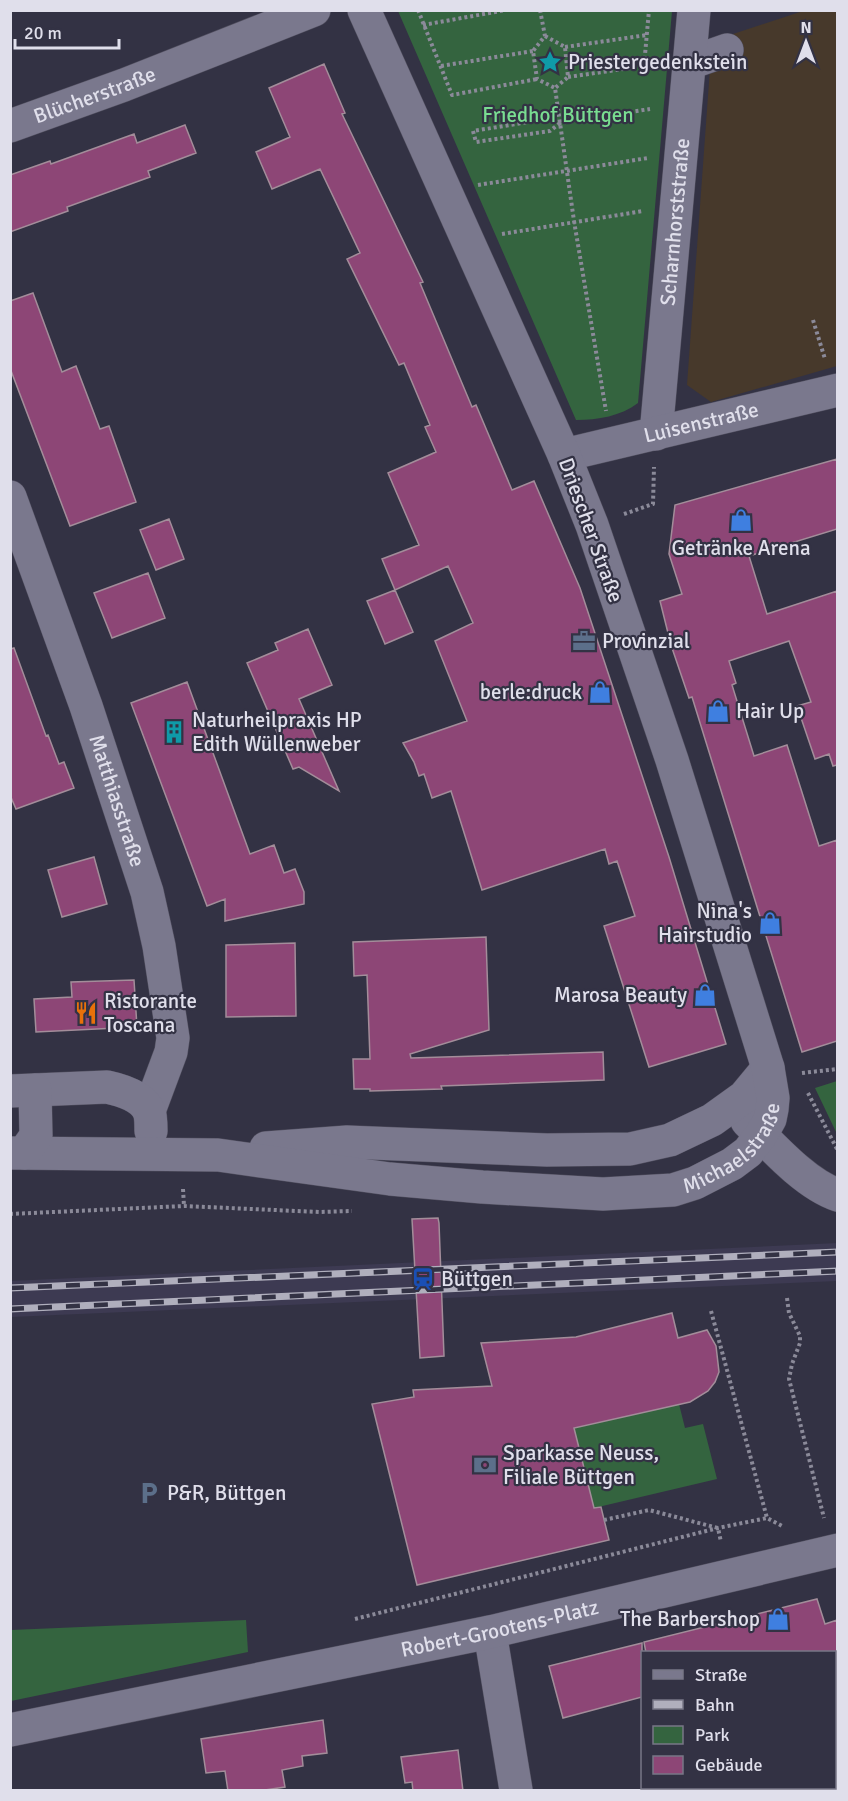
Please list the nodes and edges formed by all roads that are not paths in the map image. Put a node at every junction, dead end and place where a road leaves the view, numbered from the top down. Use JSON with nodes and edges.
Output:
{"nodes":[{"id":1,"x":314,"y":10,"type":"edge"},
{"id":2,"x":364,"y":10,"type":"edge"},
{"id":3,"x":694,"y":10,"type":"edge"},
{"id":4,"x":727,"y":50,"type":"dead end"},
{"id":5,"x":690,"y":63,"type":"junction"},
{"id":6,"x":10,"y":126,"type":"edge"},
{"id":7,"x":837,"y":390,"type":"edge"},
{"id":8,"x":656,"y":434,"type":"junction"},
{"id":9,"x":564,"y":455,"type":"junction"},
{"id":10,"x":10,"y":497,"type":"edge"},
{"id":11,"x":768,"y":1068,"type":"junction"},
{"id":12,"x":23,"y":1090,"type":"edge"},
{"id":13,"x":732,"y":1107,"type":"junction"},
{"id":14,"x":149,"y":1111,"type":"junction"},
{"id":15,"x":761,"y":1136,"type":"junction"},
{"id":16,"x":17,"y":1153,"type":"edge"},
{"id":17,"x":154,"y":1153,"type":"junction"},
{"id":18,"x":218,"y":1155,"type":"junction"},
{"id":19,"x":837,"y":1195,"type":"edge"},
{"id":20,"x":835,"y":1550,"type":"edge"},
{"id":21,"x":490,"y":1632,"type":"junction"},
{"id":22,"x":10,"y":1730,"type":"edge"},
{"id":23,"x":516,"y":1791,"type":"edge"}],
"edges":[{"from":1,"to":6,"type":"street","name":"Blücherstraße"},
{"from":2,"to":9,"type":"street","name":"Driescher Straße"},
{"from":3,"to":5,"type":"street","name":"Scharnhorststraße"},
{"from":4,"to":5,"type":"street"},
{"from":5,"to":8,"type":"street","name":"Scharnhorststraße"},
{"from":7,"to":8,"type":"street","name":"Luisenstraße"},
{"from":8,"to":9,"type":"street","name":"Luisenstraße"},
{"from":9,"to":11,"type":"street","name":"Driescher Straße"},
{"from":10,"to":14,"type":"street","name":"Matthiasstraße"},
{"from":11,"to":13,"type":"street","name":"Michaelstraße"},
{"from":11,"to":15,"type":"street","name":"Michaelstraße"},
{"from":12,"to":14,"type":"street","name":"Michaelstraße"},
{"from":12,"to":16,"type":"street","name":"Michaelstraße"},
{"from":13,"to":15,"type":"street"},
{"from":13,"to":18,"type":"street","name":"Michaelstraße"},
{"from":14,"to":17,"type":"street"},
{"from":15,"to":18,"type":"street","name":"Michaelstraße"},
{"from":15,"to":19,"type":"street"},
{"from":16,"to":17,"type":"street","name":"Michaelstraße"},
{"from":17,"to":18,"type":"street","name":"Michaelstraße"},
{"from":20,"to":21,"type":"street","name":"Robert-Grootens-Platz"},
{"from":21,"to":22,"type":"street","name":"Robert-Grootens-Platz"},
{"from":21,"to":23,"type":"street"}]}
